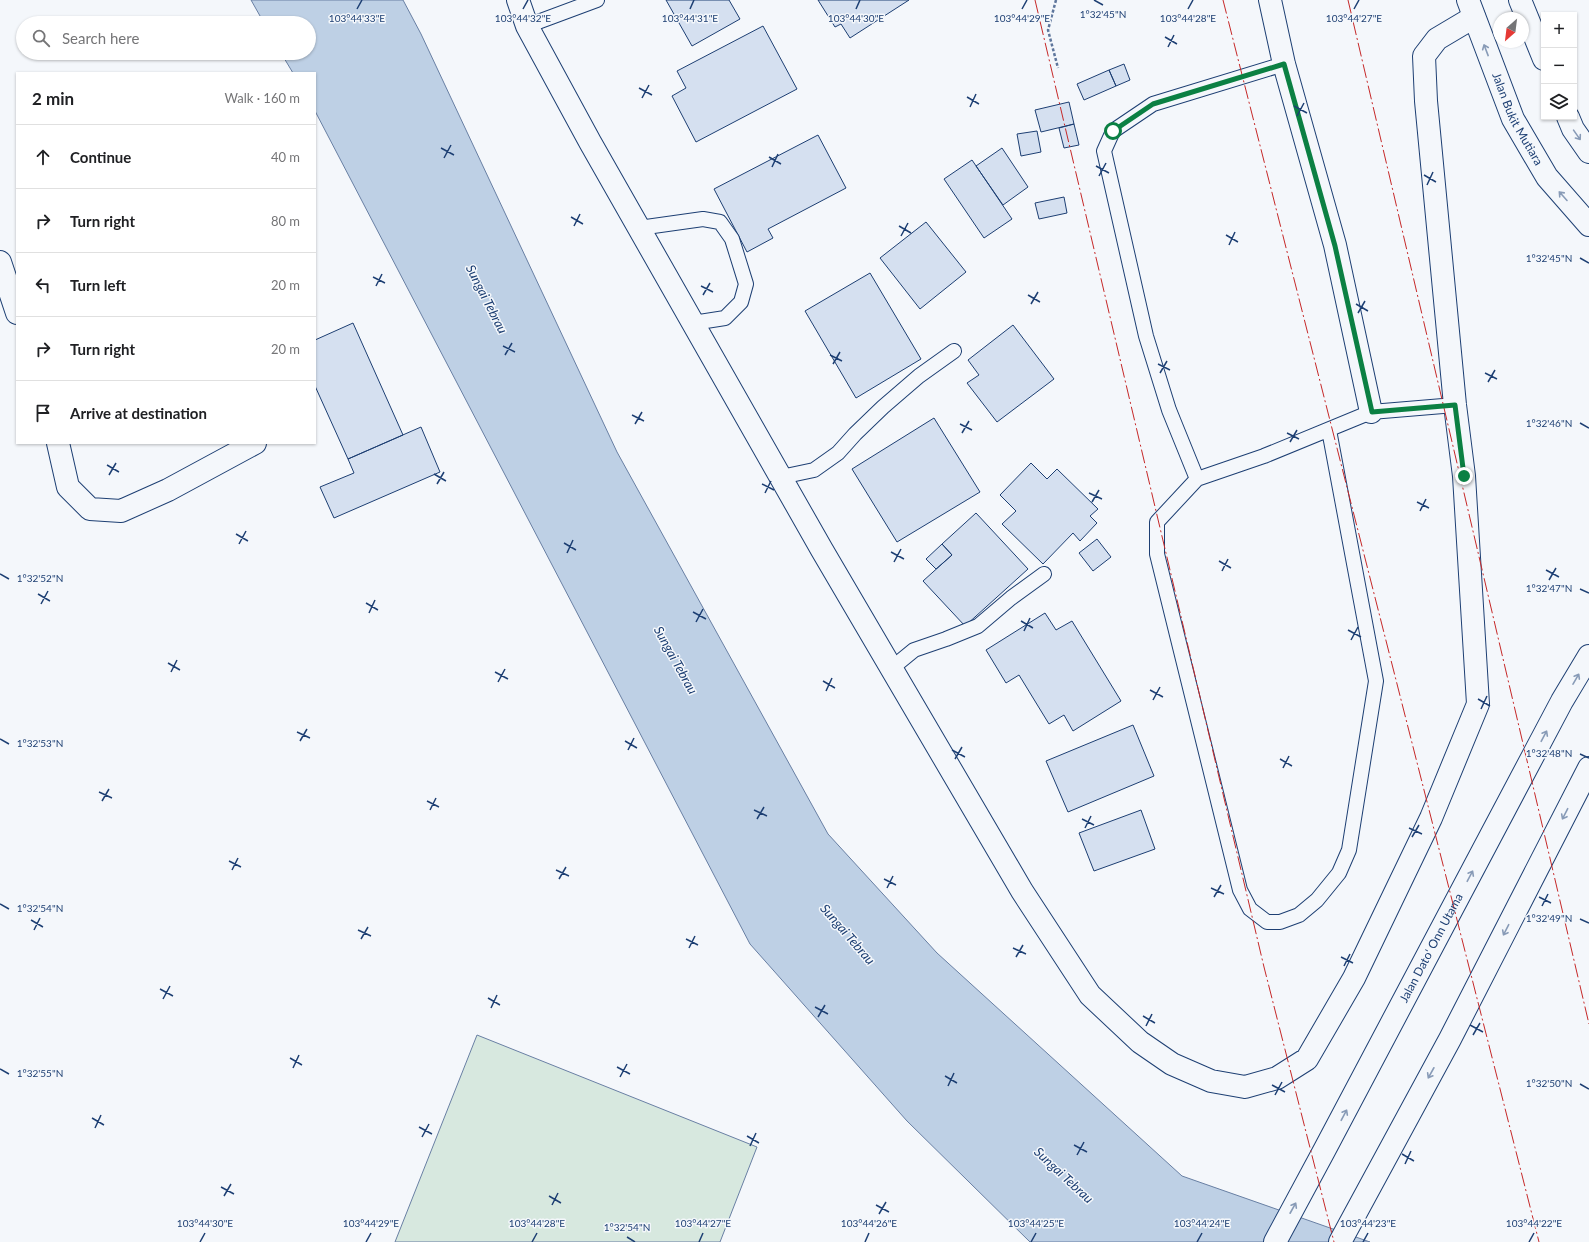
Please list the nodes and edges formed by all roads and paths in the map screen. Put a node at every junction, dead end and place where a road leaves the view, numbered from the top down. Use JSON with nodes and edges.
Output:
{"nodes":[{"id":1,"x":518,"y":0,"type":"edge"},
{"id":2,"x":597,"y":0,"type":"edge"},
{"id":3,"x":1056,"y":0,"type":"edge"},
{"id":4,"x":1270,"y":0,"type":"edge"},
{"id":5,"x":1520,"y":0,"type":"edge"},
{"id":6,"x":1471,"y":8,"type":"edge"},
{"id":7,"x":527,"y":26,"type":"junction"},
{"id":8,"x":1541,"y":51,"type":"edge"},
{"id":9,"x":1284,"y":64,"type":"junction"},
{"id":10,"x":1058,"y":68,"type":"dead end"},
{"id":11,"x":1569,"y":120,"type":"edge"},
{"id":12,"x":1589,"y":152,"type":"edge"},
{"id":13,"x":1589,"y":225,"type":"edge"},
{"id":14,"x":639,"y":228,"type":"junction"},
{"id":15,"x":0,"y":262,"type":"edge"},
{"id":16,"x":16,"y":311,"type":"edge"},
{"id":17,"x":693,"y":322,"type":"junction"},
{"id":18,"x":954,"y":351,"type":"dead end"},
{"id":19,"x":1455,"y":405,"type":"junction"},
{"id":20,"x":1372,"y":412,"type":"junction"},
{"id":21,"x":1329,"y":430,"type":"junction"},
{"id":22,"x":58,"y":444,"type":"edge"},
{"id":23,"x":253,"y":444,"type":"edge"},
{"id":24,"x":781,"y":477,"type":"junction"},
{"id":25,"x":1196,"y":479,"type":"junction"},
{"id":26,"x":1044,"y":574,"type":"dead end"},
{"id":27,"x":1589,"y":656,"type":"edge"},
{"id":28,"x":892,"y":668,"type":"junction"},
{"id":29,"x":1587,"y":774,"type":"edge"},
{"id":30,"x":1275,"y":1242,"type":"edge"},
{"id":31,"x":1340,"y":1242,"type":"edge"}],
"edges":[{"from":1,"to":7,"type":"street"},
{"from":2,"to":7,"type":"lane"},
{"from":3,"to":10,"type":"path"},
{"from":4,"to":9,"type":"street"},
{"from":5,"to":8,"type":"street"},
{"from":13,"to":6,"type":"street","name":"Jalan Bukit Mutiara","one_way":true},
{"from":6,"to":19,"type":"street"},
{"from":7,"to":14,"type":"street"},
{"from":9,"to":20,"type":"street"},
{"from":9,"to":25,"type":"lane"},
{"from":11,"to":12,"type":"street","one_way":true},
{"from":14,"to":17,"type":"street"},
{"from":14,"to":17,"type":"lane"},
{"from":15,"to":16,"type":"street"},
{"from":17,"to":24,"type":"street"},
{"from":18,"to":24,"type":"lane"},
{"from":19,"to":20,"type":"lane"},
{"from":19,"to":28,"type":"street"},
{"from":20,"to":21,"type":"lane"},
{"from":21,"to":25,"type":"lane"},
{"from":21,"to":25,"type":"lane"},
{"from":22,"to":23,"type":"street"},
{"from":24,"to":28,"type":"street"},
{"from":26,"to":28,"type":"lane"},
{"from":30,"to":27,"type":"street","name":"Jalan Dato' Onn Utama","one_way":true},
{"from":29,"to":31,"type":"street","one_way":true}]}
